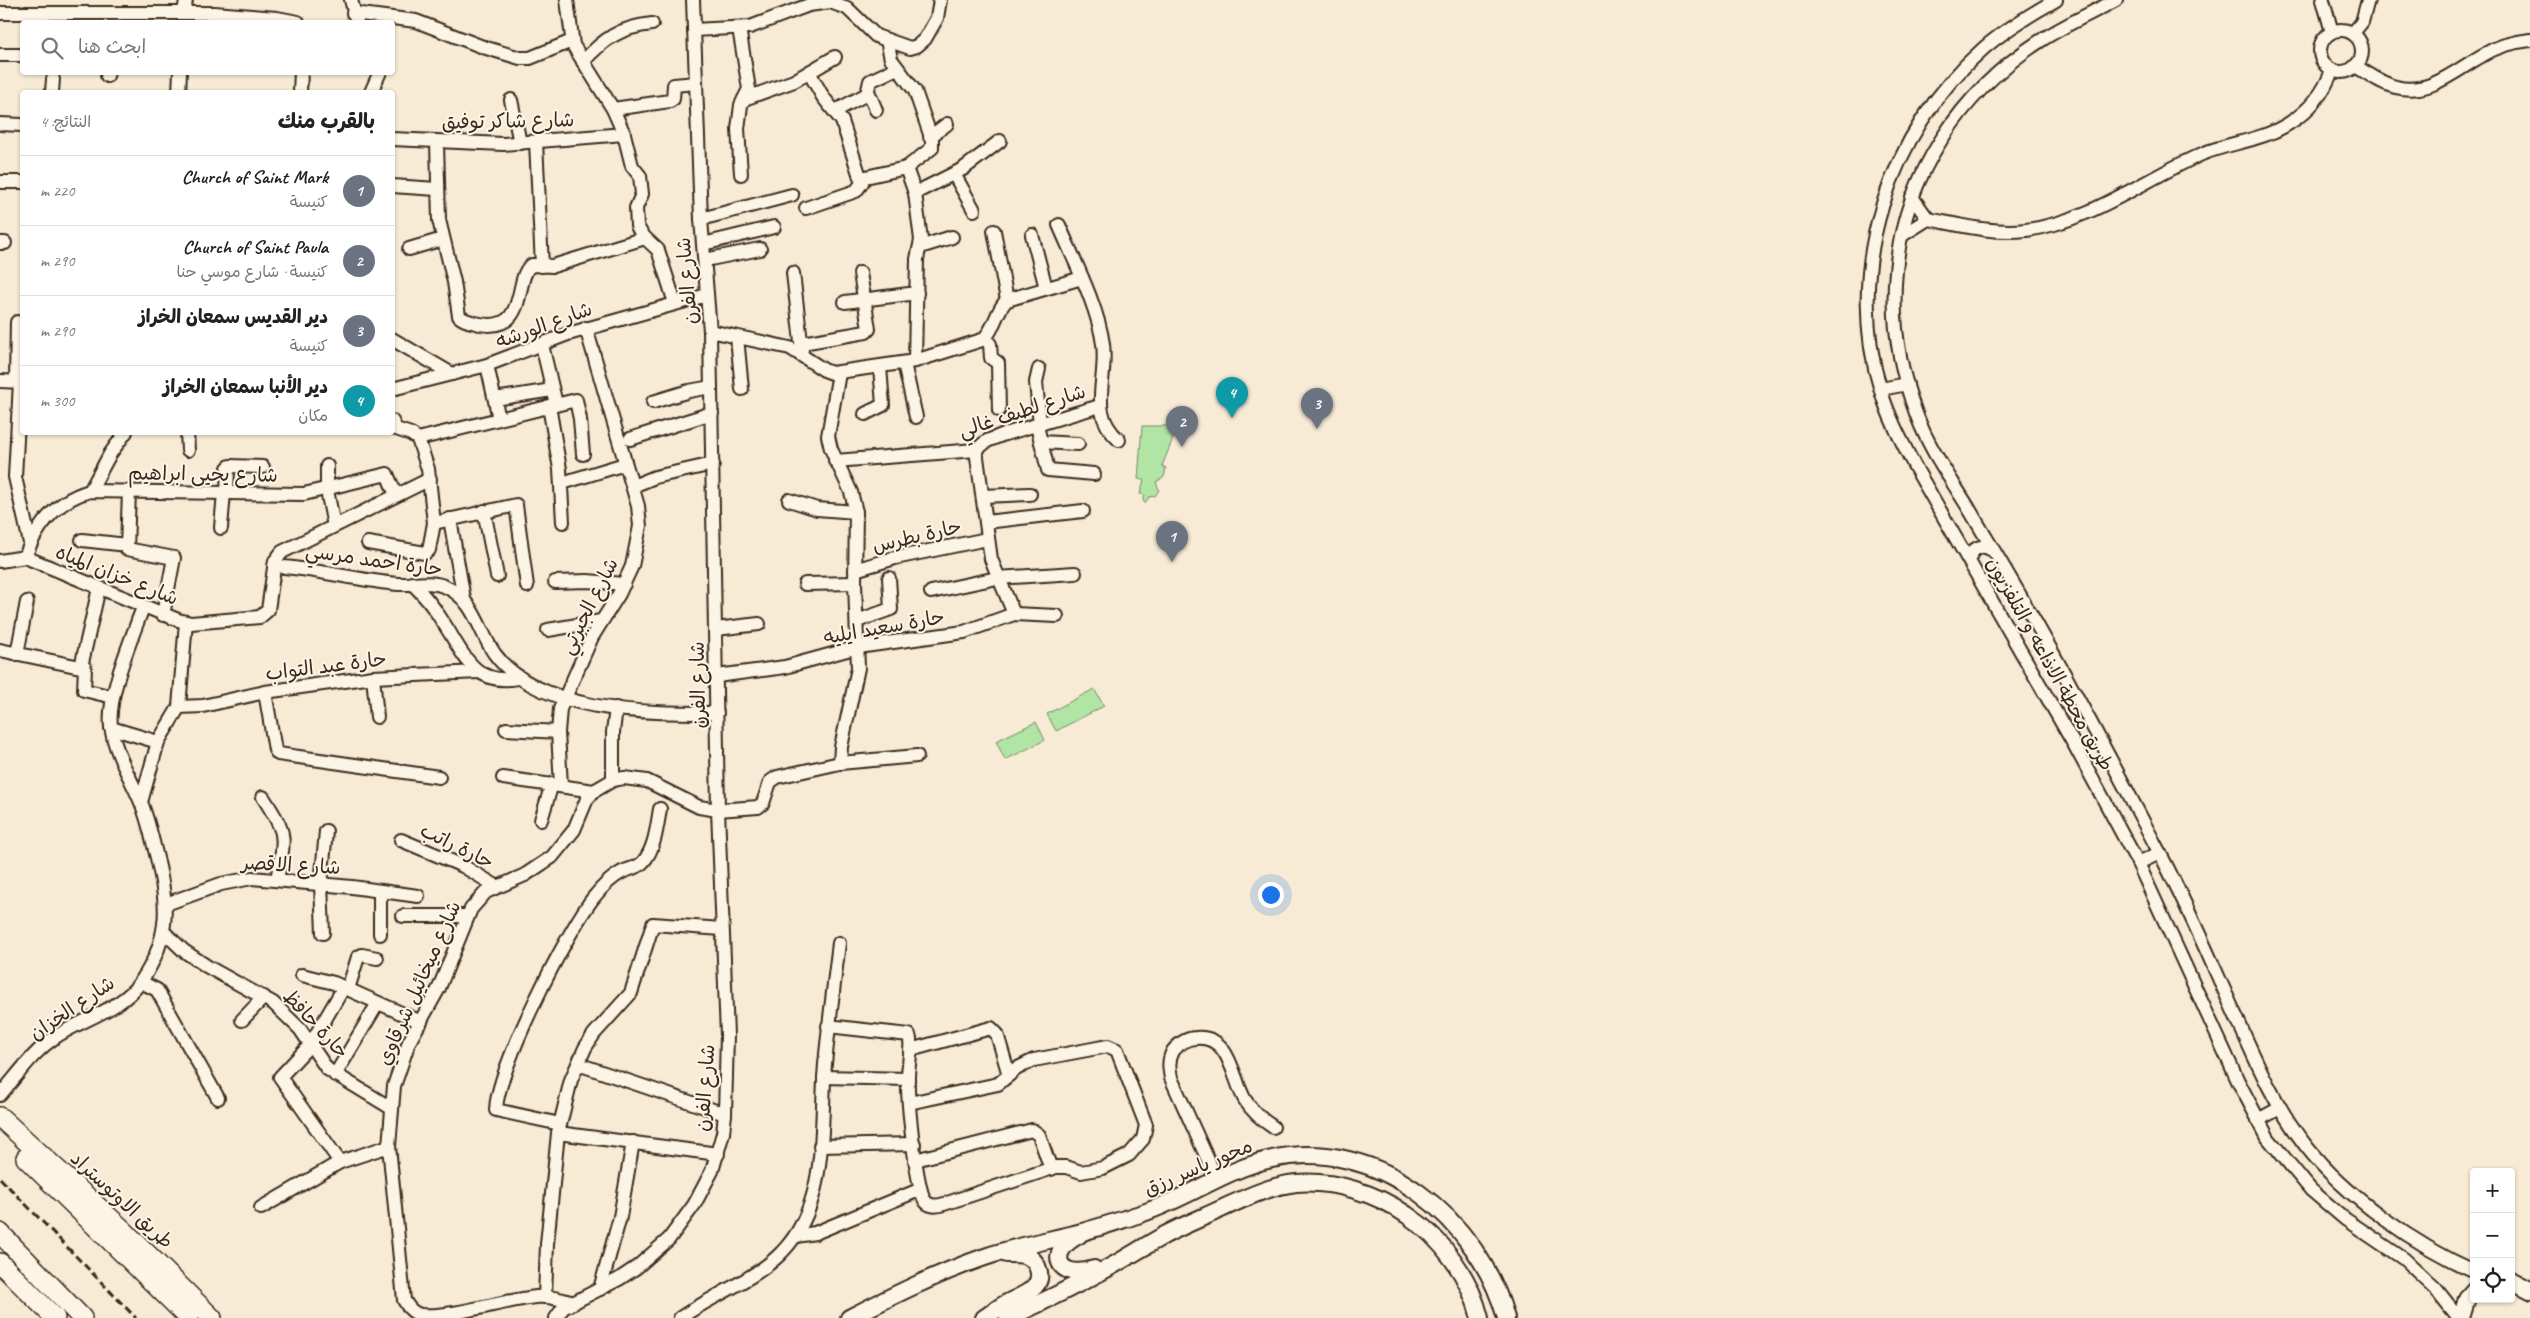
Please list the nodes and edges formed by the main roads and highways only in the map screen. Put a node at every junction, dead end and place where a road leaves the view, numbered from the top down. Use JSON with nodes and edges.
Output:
{"nodes":[{"id":1,"x":0,"y":1117,"type":"edge"},
{"id":2,"x":0,"y":1133,"type":"edge"},
{"id":3,"x":1095,"y":1228,"type":"junction"},
{"id":4,"x":0,"y":1233,"type":"edge"},
{"id":5,"x":995,"y":1253,"type":"junction"},
{"id":6,"x":1126,"y":1258,"type":"junction"},
{"id":7,"x":0,"y":1263,"type":"edge"},
{"id":8,"x":2470,"y":1295,"type":"edge"},
{"id":9,"x":55,"y":1318,"type":"edge"},
{"id":10,"x":82,"y":1318,"type":"edge"},
{"id":11,"x":189,"y":1318,"type":"edge"},
{"id":12,"x":212,"y":1318,"type":"edge"},
{"id":13,"x":849,"y":1318,"type":"edge"},
{"id":14,"x":984,"y":1318,"type":"edge"},
{"id":15,"x":1008,"y":1318,"type":"edge"},
{"id":16,"x":1480,"y":1318,"type":"edge"},
{"id":17,"x":1506,"y":1318,"type":"edge"},
{"id":18,"x":2460,"y":1318,"type":"edge"}],
"edges":[{"from":1,"to":12,"type":"highway","name":"طريق الاوتوستراد"},
{"from":2,"to":11,"type":"highway","name":"طريق الاوتوستراد"},
{"from":3,"to":5,"type":"main road","name":"محور ياسر رزق"},
{"from":3,"to":6,"type":"main road"},
{"from":3,"to":17,"type":"main road","name":"محور ياسر رزق"},
{"from":4,"to":10,"type":"highway"},
{"from":5,"to":13,"type":"main road","name":"محور ياسر رزق"},
{"from":5,"to":14,"type":"main road"},
{"from":6,"to":15,"type":"main road"},
{"from":6,"to":16,"type":"main road"},
{"from":7,"to":9,"type":"highway"},
{"from":8,"to":18,"type":"main road"}]}
